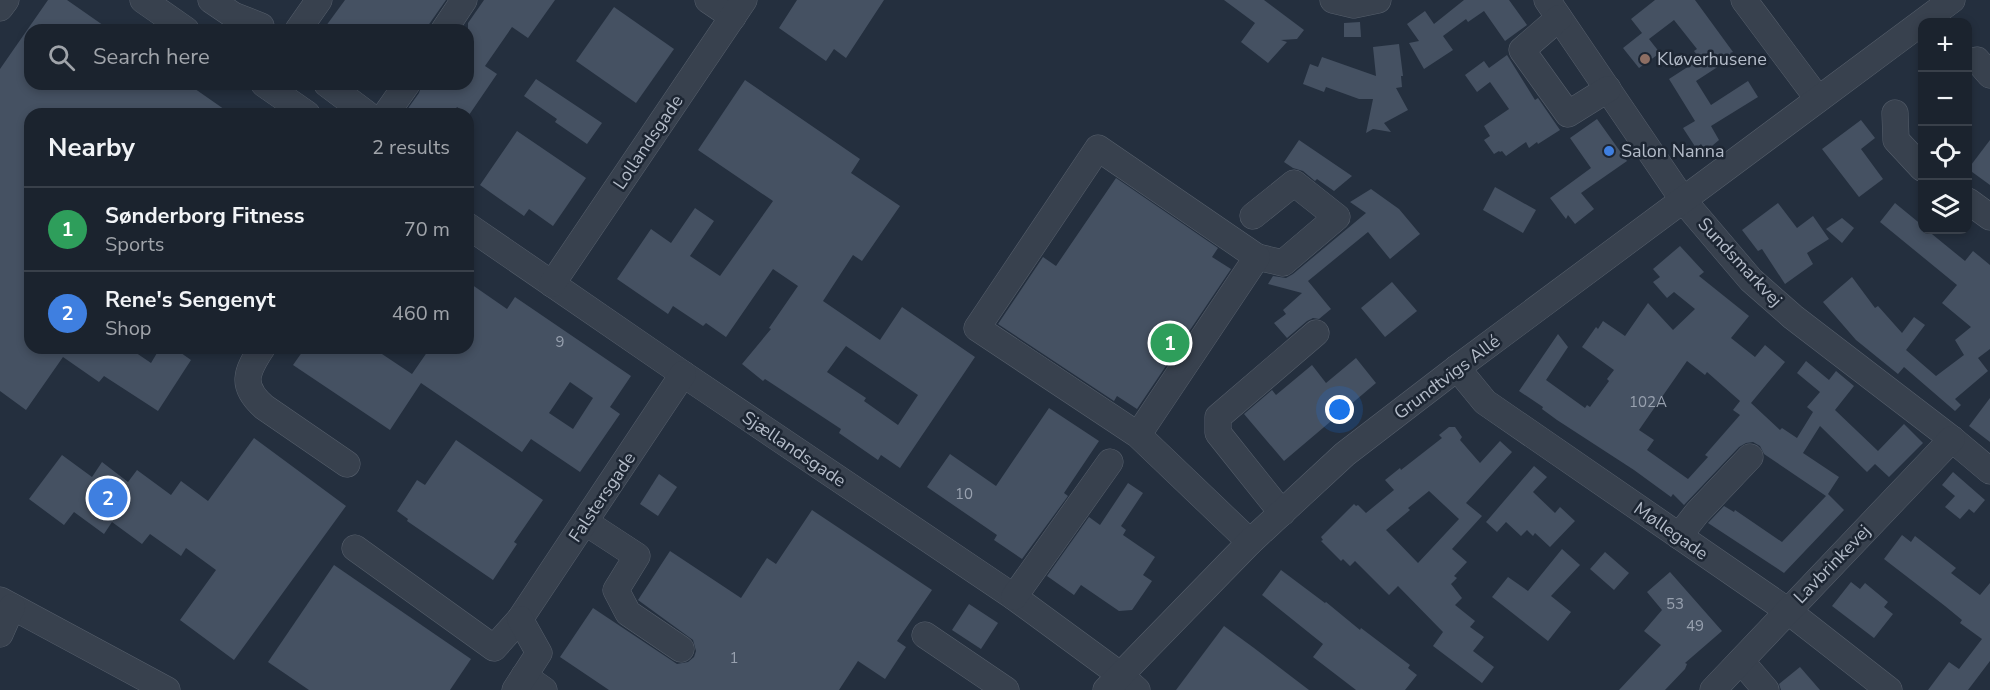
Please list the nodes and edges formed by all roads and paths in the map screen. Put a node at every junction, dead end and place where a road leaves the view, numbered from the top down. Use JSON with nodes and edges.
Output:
{"nodes":[{"id":1,"x":6,"y":0,"type":"edge"},
{"id":2,"x":143,"y":0,"type":"edge"},
{"id":3,"x":211,"y":0,"type":"edge"},
{"id":4,"x":237,"y":0,"type":"edge"},
{"id":5,"x":319,"y":0,"type":"edge"},
{"id":6,"x":464,"y":0,"type":"edge"},
{"id":7,"x":708,"y":0,"type":"edge"},
{"id":8,"x":1333,"y":0,"type":"edge"},
{"id":9,"x":1378,"y":0,"type":"edge"},
{"id":10,"x":1744,"y":0,"type":"edge"},
{"id":11,"x":1952,"y":0,"type":"edge"},
{"id":12,"x":0,"y":8,"type":"edge"},
{"id":13,"x":739,"y":9,"type":"edge"},
{"id":14,"x":1553,"y":9,"type":"edge"},
{"id":15,"x":177,"y":24,"type":"edge"},
{"id":16,"x":253,"y":24,"type":"edge"},
{"id":17,"x":258,"y":24,"type":"edge"},
{"id":18,"x":302,"y":24,"type":"edge"},
{"id":19,"x":448,"y":24,"type":"edge"},
{"id":20,"x":1608,"y":89,"type":"junction"},
{"id":21,"x":273,"y":90,"type":"edge"},
{"id":22,"x":335,"y":90,"type":"edge"},
{"id":23,"x":403,"y":90,"type":"edge"},
{"id":24,"x":1818,"y":99,"type":"junction"},
{"id":25,"x":298,"y":108,"type":"edge"},
{"id":26,"x":359,"y":108,"type":"edge"},
{"id":27,"x":390,"y":108,"type":"edge"},
{"id":28,"x":1895,"y":113,"type":"dead end"},
{"id":29,"x":1918,"y":163,"type":"edge"},
{"id":30,"x":1683,"y":200,"type":"junction"},
{"id":31,"x":1972,"y":204,"type":"edge"},
{"id":32,"x":1253,"y":216,"type":"dead end"},
{"id":33,"x":1990,"y":217,"type":"edge"},
{"id":34,"x":474,"y":230,"type":"edge"},
{"id":35,"x":1257,"y":257,"type":"junction"},
{"id":36,"x":552,"y":284,"type":"junction"},
{"id":37,"x":1316,"y":333,"type":"dead end"},
{"id":38,"x":258,"y":354,"type":"edge"},
{"id":39,"x":1457,"y":368,"type":"junction"},
{"id":40,"x":683,"y":374,"type":"junction"},
{"id":41,"x":1138,"y":435,"type":"junction"},
{"id":42,"x":1952,"y":439,"type":"junction"},
{"id":43,"x":1750,"y":456,"type":"dead end"},
{"id":44,"x":1110,"y":462,"type":"dead end"},
{"id":45,"x":346,"y":464,"type":"dead end"},
{"id":46,"x":1990,"y":471,"type":"edge"},
{"id":47,"x":1282,"y":513,"type":"junction"},
{"id":48,"x":585,"y":522,"type":"junction"},
{"id":49,"x":1679,"y":536,"type":"junction"},
{"id":50,"x":1250,"y":542,"type":"junction"},
{"id":51,"x":355,"y":548,"type":"dead end"},
{"id":52,"x":1014,"y":597,"type":"junction"},
{"id":53,"x":6,"y":604,"type":"edge"},
{"id":54,"x":1788,"y":611,"type":"junction"},
{"id":55,"x":520,"y":619,"type":"junction"},
{"id":56,"x":0,"y":634,"type":"edge"},
{"id":57,"x":925,"y":635,"type":"dead end"},
{"id":58,"x":681,"y":649,"type":"dead end"},
{"id":59,"x":1741,"y":661,"type":"junction"},
{"id":60,"x":1121,"y":685,"type":"edge"},
{"id":61,"x":533,"y":687,"type":"edge"},
{"id":62,"x":168,"y":690,"type":"edge"},
{"id":63,"x":1006,"y":690,"type":"edge"},
{"id":64,"x":1713,"y":690,"type":"edge"},
{"id":65,"x":1766,"y":690,"type":"edge"},
{"id":66,"x":1889,"y":690,"type":"edge"}],
"edges":[{"from":1,"to":12,"type":"street"},
{"from":2,"to":15,"type":"street"},
{"from":3,"to":16,"type":"street"},
{"from":4,"to":17,"type":"street"},
{"from":5,"to":18,"type":"street"},
{"from":6,"to":19,"type":"street"},
{"from":7,"to":13,"type":"street"},
{"from":8,"to":9,"type":"street"},
{"from":10,"to":24,"type":"street"},
{"from":11,"to":24,"type":"street","name":"Grundtvigs Allé"},
{"from":13,"to":36,"type":"street","name":"Lollandsgade"},
{"from":14,"to":20,"type":"street","name":"Sundsmarkvej"},
{"from":14,"to":20,"type":"street"},
{"from":20,"to":30,"type":"street","name":"Sundsmarkvej"},
{"from":21,"to":25,"type":"street"},
{"from":22,"to":26,"type":"street"},
{"from":23,"to":27,"type":"street"},
{"from":24,"to":30,"type":"street","name":"Grundtvigs Allé"},
{"from":28,"to":29,"type":"street"},
{"from":30,"to":39,"type":"street","name":"Grundtvigs Allé"},
{"from":30,"to":42,"type":"street","name":"Sundsmarkvej"},
{"from":31,"to":33,"type":"street"},
{"from":32,"to":35,"type":"street"},
{"from":34,"to":36,"type":"street","name":"Sjællandsgade"},
{"from":35,"to":41,"type":"street"},
{"from":35,"to":41,"type":"street"},
{"from":36,"to":40,"type":"street","name":"Sjællandsgade"},
{"from":37,"to":47,"type":"street"},
{"from":38,"to":45,"type":"street"},
{"from":39,"to":47,"type":"street","name":"Grundtvigs Allé"},
{"from":39,"to":49,"type":"street","name":"Møllegade"},
{"from":40,"to":48,"type":"street","name":"Falstersgade"},
{"from":40,"to":52,"type":"street","name":"Sjællandsgade"},
{"from":41,"to":50,"type":"street"},
{"from":42,"to":46,"type":"street","name":"Sundsmarkvej"},
{"from":42,"to":54,"type":"street","name":"Lavbrinkevej"},
{"from":43,"to":49,"type":"street"},
{"from":44,"to":52,"type":"street"},
{"from":47,"to":50,"type":"street","name":"Grundtvigs Allé"},
{"from":48,"to":55,"type":"street","name":"Falstersgade"},
{"from":48,"to":58,"type":"street"},
{"from":49,"to":54,"type":"street","name":"Møllegade"},
{"from":50,"to":60,"type":"street","name":"Grundtvigs Allé"},
{"from":51,"to":55,"type":"street","name":"Falstersgade"},
{"from":52,"to":60,"type":"street","name":"Sjællandsgade"},
{"from":53,"to":56,"type":"street"},
{"from":53,"to":62,"type":"street"},
{"from":54,"to":59,"type":"street","name":"Lavbrinkevej"},
{"from":54,"to":66,"type":"street","name":"Møllegade"},
{"from":55,"to":61,"type":"street"},
{"from":57,"to":63,"type":"street"},
{"from":59,"to":64,"type":"street","name":"Lavbrinkevej"},
{"from":59,"to":65,"type":"street"}]}
